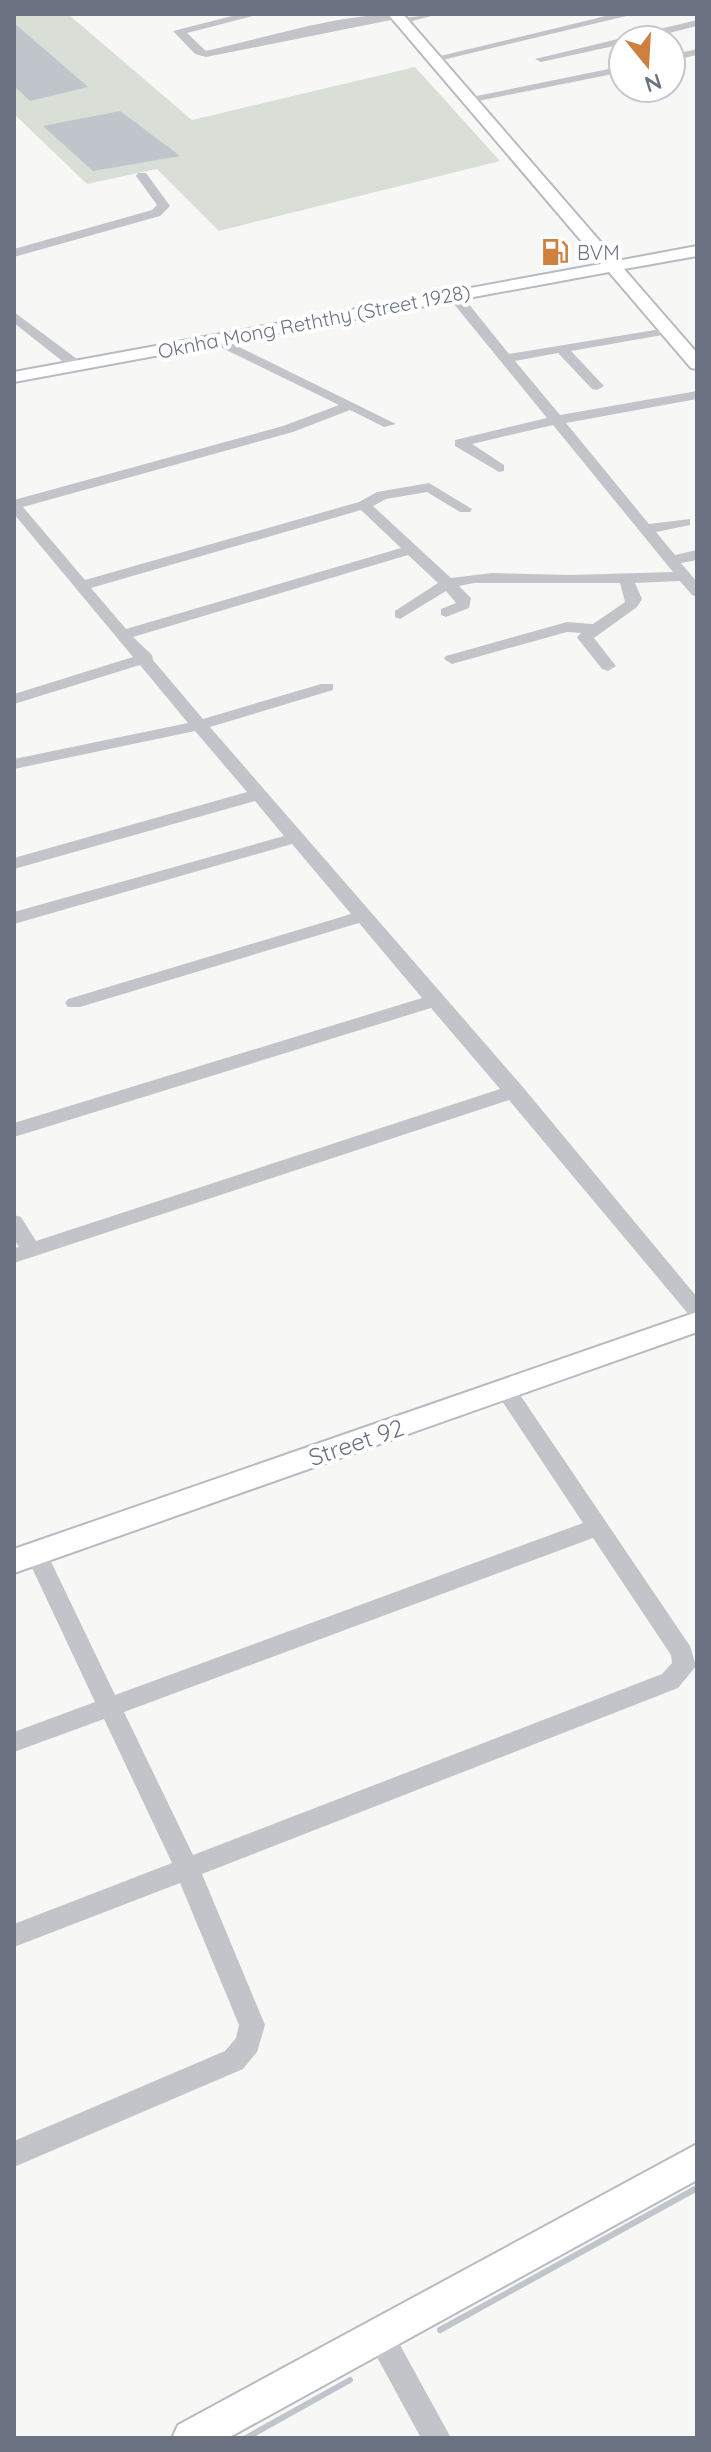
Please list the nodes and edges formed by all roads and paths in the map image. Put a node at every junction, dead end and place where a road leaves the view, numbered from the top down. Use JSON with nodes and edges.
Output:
{"nodes":[{"id":1,"x":255,"y":14,"type":"edge"},
{"id":2,"x":433,"y":14,"type":"edge"},
{"id":3,"x":575,"y":14,"type":"edge"},
{"id":4,"x":629,"y":14,"type":"edge"},
{"id":5,"x":398,"y":17,"type":"edge"},
{"id":6,"x":589,"y":23,"type":"junction"},
{"id":7,"x":607,"y":33,"type":"edge"},
{"id":8,"x":607,"y":45,"type":"edge"},
{"id":9,"x":434,"y":59,"type":"junction"},
{"id":10,"x":541,"y":59,"type":"dead end"},
{"id":11,"x":607,"y":72,"type":"edge"},
{"id":12,"x":468,"y":99,"type":"junction"},
{"id":13,"x":142,"y":176,"type":"dead end"},
{"id":14,"x":697,"y":251,"type":"edge"},
{"id":15,"x":14,"y":253,"type":"edge"},
{"id":16,"x":613,"y":266,"type":"junction"},
{"id":17,"x":454,"y":295,"type":"junction"},
{"id":18,"x":14,"y":316,"type":"edge"},
{"id":19,"x":668,"y":330,"type":"junction"},
{"id":20,"x":217,"y":340,"type":"junction"},
{"id":21,"x":562,"y":349,"type":"junction"},
{"id":22,"x":507,"y":358,"type":"junction"},
{"id":23,"x":697,"y":364,"type":"edge"},
{"id":24,"x":76,"y":365,"type":"junction"},
{"id":25,"x":14,"y":377,"type":"edge"},
{"id":26,"x":597,"y":386,"type":"dead end"},
{"id":27,"x":697,"y":395,"type":"edge"},
{"id":28,"x":349,"y":406,"type":"junction"},
{"id":29,"x":557,"y":420,"type":"junction"},
{"id":30,"x":389,"y":424,"type":"dead end"},
{"id":31,"x":499,"y":468,"type":"dead end"},
{"id":32,"x":14,"y":505,"type":"edge"},
{"id":33,"x":364,"y":505,"type":"junction"},
{"id":34,"x":465,"y":509,"type":"dead end"},
{"id":35,"x":685,"y":522,"type":"dead end"},
{"id":36,"x":647,"y":529,"type":"junction"},
{"id":37,"x":409,"y":550,"type":"junction"},
{"id":38,"x":697,"y":555,"type":"edge"},
{"id":39,"x":672,"y":560,"type":"junction"},
{"id":40,"x":684,"y":576,"type":"junction"},
{"id":41,"x":625,"y":578,"type":"junction"},
{"id":42,"x":449,"y":584,"type":"junction"},
{"id":43,"x":81,"y":586,"type":"junction"},
{"id":44,"x":697,"y":592,"type":"edge"},
{"id":45,"x":446,"y":612,"type":"dead end"},
{"id":46,"x":400,"y":614,"type":"dead end"},
{"id":47,"x":594,"y":629,"type":"junction"},
{"id":48,"x":125,"y":634,"type":"junction"},
{"id":49,"x":146,"y":658,"type":"junction"},
{"id":50,"x":452,"y":659,"type":"dead end"},
{"id":51,"x":608,"y":666,"type":"dead end"},
{"id":52,"x":327,"y":687,"type":"dead end"},
{"id":53,"x":14,"y":699,"type":"edge"},
{"id":54,"x":200,"y":725,"type":"junction"},
{"id":55,"x":14,"y":764,"type":"edge"},
{"id":56,"x":259,"y":794,"type":"junction"},
{"id":57,"x":295,"y":838,"type":"junction"},
{"id":58,"x":14,"y":864,"type":"edge"},
{"id":59,"x":362,"y":916,"type":"junction"},
{"id":60,"x":14,"y":918,"type":"edge"},
{"id":61,"x":435,"y":1000,"type":"junction"},
{"id":62,"x":74,"y":1003,"type":"dead end"},
{"id":63,"x":515,"y":1091,"type":"junction"},
{"id":64,"x":14,"y":1130,"type":"edge"},
{"id":65,"x":14,"y":1222,"type":"edge"},
{"id":66,"x":23,"y":1253,"type":"edge"},
{"id":67,"x":697,"y":1311,"type":"edge"},
{"id":68,"x":697,"y":1322,"type":"edge"},
{"id":69,"x":505,"y":1389,"type":"junction"},
{"id":70,"x":597,"y":1527,"type":"junction"},
{"id":71,"x":25,"y":1557,"type":"edge"},
{"id":72,"x":691,"y":1664,"type":"edge"},
{"id":73,"x":110,"y":1707,"type":"junction"},
{"id":74,"x":14,"y":1742,"type":"edge"},
{"id":75,"x":187,"y":1869,"type":"junction"},
{"id":76,"x":14,"y":1936,"type":"edge"},
{"id":77,"x":14,"y":2154,"type":"edge"},
{"id":78,"x":697,"y":2161,"type":"edge"},
{"id":79,"x":379,"y":2335,"type":"junction"},
{"id":80,"x":191,"y":2438,"type":"edge"},
{"id":81,"x":437,"y":2438,"type":"edge"}],
"edges":[{"from":1,"to":5,"type":"street"},
{"from":2,"to":5,"type":"street"},
{"from":3,"to":6,"type":"street"},
{"from":4,"to":6,"type":"street"},
{"from":5,"to":9,"type":"main road"},
{"from":6,"to":7,"type":"street"},
{"from":6,"to":9,"type":"street"},
{"from":8,"to":10,"type":"street"},
{"from":9,"to":12,"type":"main road"},
{"from":11,"to":12,"type":"street"},
{"from":12,"to":16,"type":"main road"},
{"from":13,"to":15,"type":"street"},
{"from":14,"to":16,"type":"main road","name":"Oknha Mong Reththy (Street 1928)"},
{"from":16,"to":17,"type":"main road","name":"Oknha Mong Reththy (Street 1928)"},
{"from":16,"to":19,"type":"main road"},
{"from":17,"to":20,"type":"main road","name":"Oknha Mong Reththy (Street 1928)"},
{"from":17,"to":22,"type":"street"},
{"from":18,"to":24,"type":"street"},
{"from":19,"to":21,"type":"street"},
{"from":19,"to":23,"type":"main road"},
{"from":20,"to":24,"type":"main road","name":"Oknha Mong Reththy (Street 1928)"},
{"from":20,"to":28,"type":"street"},
{"from":21,"to":22,"type":"street"},
{"from":21,"to":26,"type":"street"},
{"from":22,"to":29,"type":"street"},
{"from":24,"to":25,"type":"main road","name":"Oknha Mong Reththy (Street 1928)"},
{"from":27,"to":29,"type":"street"},
{"from":28,"to":30,"type":"street"},
{"from":28,"to":32,"type":"street"},
{"from":29,"to":31,"type":"street"},
{"from":29,"to":36,"type":"street"},
{"from":32,"to":43,"type":"street"},
{"from":33,"to":34,"type":"street"},
{"from":33,"to":37,"type":"street"},
{"from":33,"to":43,"type":"street"},
{"from":35,"to":36,"type":"street"},
{"from":36,"to":39,"type":"street"},
{"from":37,"to":42,"type":"street"},
{"from":37,"to":48,"type":"street"},
{"from":38,"to":39,"type":"street"},
{"from":39,"to":40,"type":"street"},
{"from":40,"to":41,"type":"street"},
{"from":40,"to":44,"type":"street"},
{"from":41,"to":42,"type":"street"},
{"from":41,"to":47,"type":"street"},
{"from":42,"to":45,"type":"street"},
{"from":42,"to":46,"type":"street"},
{"from":43,"to":48,"type":"street"},
{"from":47,"to":50,"type":"street"},
{"from":47,"to":51,"type":"street"},
{"from":48,"to":49,"type":"street"},
{"from":49,"to":53,"type":"street"},
{"from":49,"to":54,"type":"street"},
{"from":52,"to":54,"type":"street"},
{"from":54,"to":55,"type":"street"},
{"from":54,"to":56,"type":"street"},
{"from":56,"to":57,"type":"street"},
{"from":56,"to":58,"type":"street"},
{"from":57,"to":59,"type":"street"},
{"from":57,"to":60,"type":"street"},
{"from":59,"to":61,"type":"street"},
{"from":59,"to":62,"type":"street"},
{"from":61,"to":63,"type":"street"},
{"from":61,"to":64,"type":"street"},
{"from":63,"to":66,"type":"street"},
{"from":63,"to":67,"type":"street"},
{"from":65,"to":66,"type":"street"},
{"from":68,"to":69,"type":"main road","name":"Street 92"},
{"from":69,"to":70,"type":"street"},
{"from":69,"to":71,"type":"main road","name":"Street 92"},
{"from":70,"to":72,"type":"street"},
{"from":70,"to":73,"type":"street"},
{"from":71,"to":73,"type":"street"},
{"from":72,"to":75,"type":"street"},
{"from":73,"to":74,"type":"street"},
{"from":73,"to":75,"type":"street"},
{"from":75,"to":76,"type":"street"},
{"from":75,"to":77,"type":"street"},
{"from":78,"to":79,"type":"main road"},
{"from":79,"to":80,"type":"main road"},
{"from":79,"to":81,"type":"street"}]}
